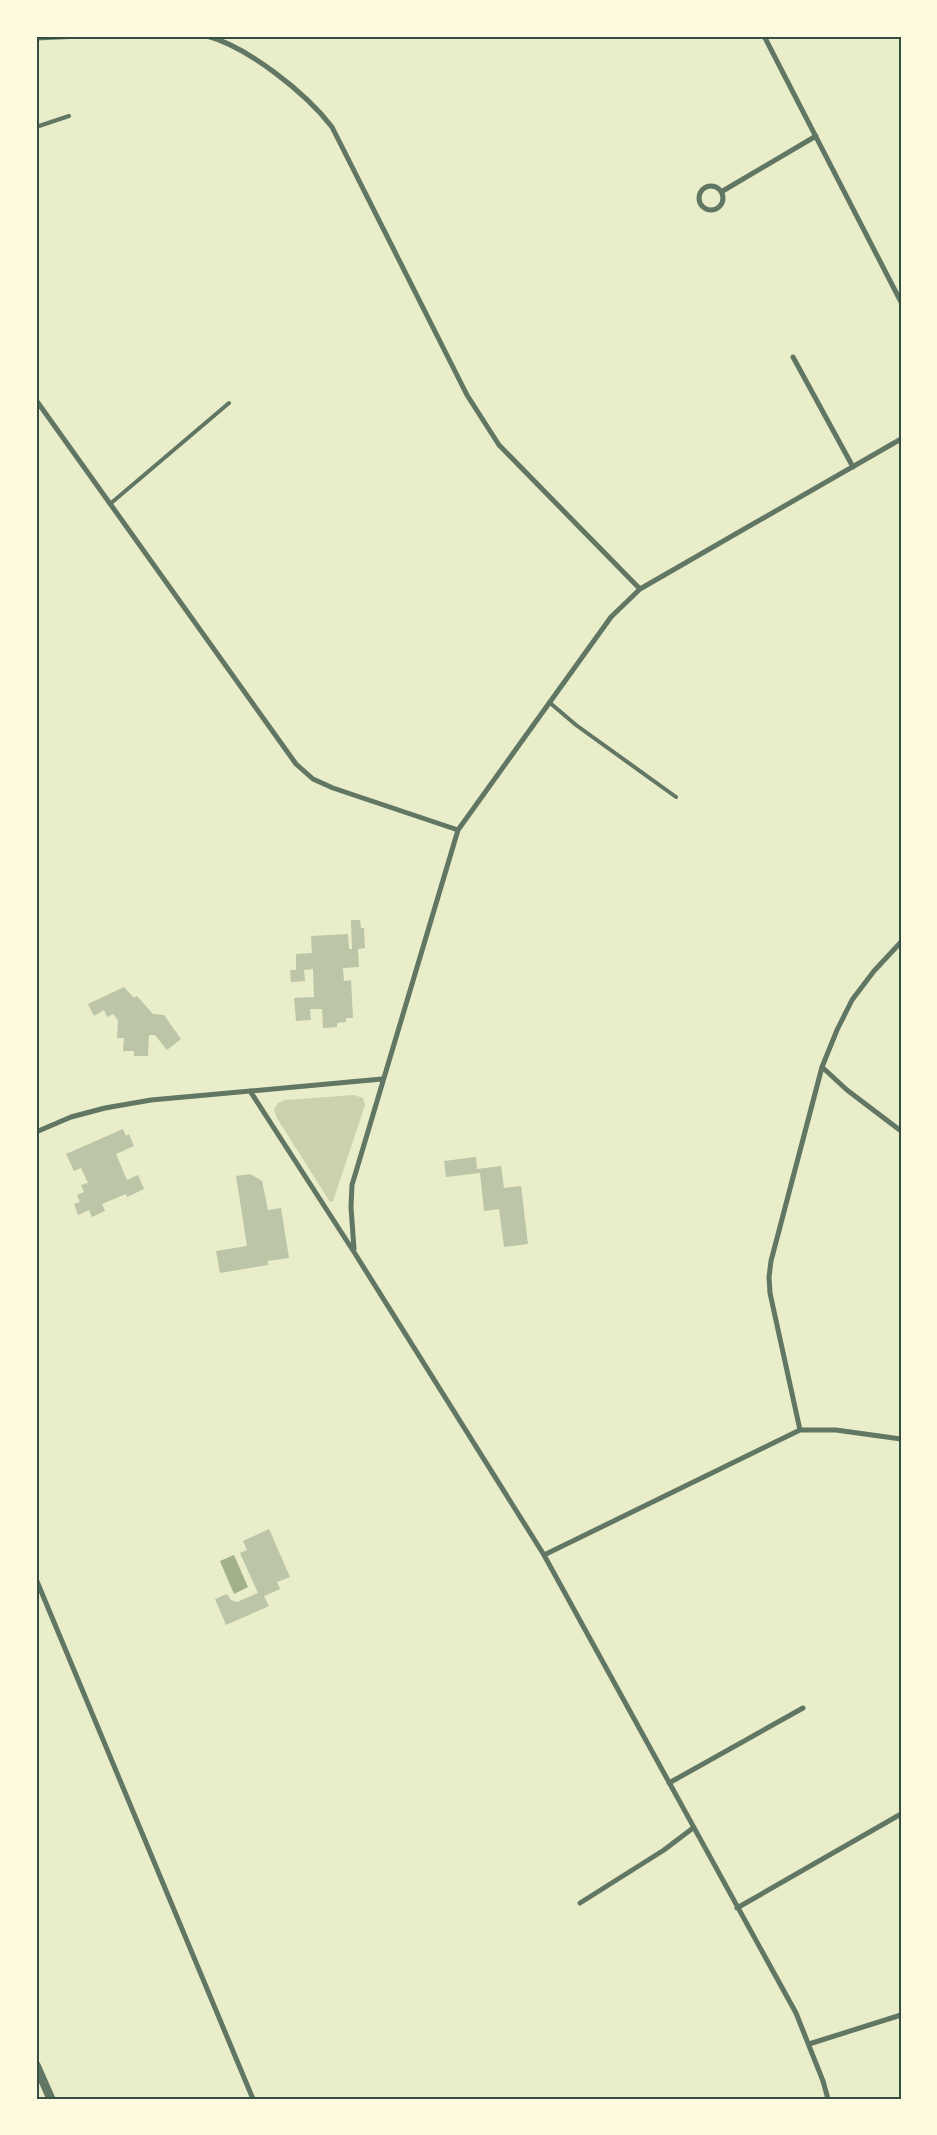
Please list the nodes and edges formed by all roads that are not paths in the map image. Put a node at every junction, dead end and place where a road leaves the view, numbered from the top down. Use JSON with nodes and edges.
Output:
{"nodes":[{"id":1,"x":81,"y":36,"type":"edge"},
{"id":2,"x":207,"y":36,"type":"edge"},
{"id":3,"x":764,"y":36,"type":"edge"},
{"id":4,"x":36,"y":38,"type":"edge"},
{"id":5,"x":69,"y":116,"type":"dead end"},
{"id":6,"x":36,"y":127,"type":"edge"},
{"id":7,"x":816,"y":136,"type":"junction"},
{"id":8,"x":721,"y":192,"type":"junction"},
{"id":9,"x":901,"y":302,"type":"edge"},
{"id":10,"x":793,"y":357,"type":"dead end"},
{"id":11,"x":36,"y":400,"type":"edge"},
{"id":12,"x":229,"y":403,"type":"dead end"},
{"id":13,"x":901,"y":440,"type":"edge"},
{"id":14,"x":853,"y":467,"type":"junction"},
{"id":15,"x":110,"y":504,"type":"junction"},
{"id":16,"x":640,"y":589,"type":"junction"},
{"id":17,"x":549,"y":702,"type":"junction"},
{"id":18,"x":676,"y":797,"type":"dead end"},
{"id":19,"x":458,"y":830,"type":"junction"},
{"id":20,"x":901,"y":942,"type":"edge"},
{"id":21,"x":822,"y":1067,"type":"junction"},
{"id":22,"x":382,"y":1079,"type":"junction"},
{"id":23,"x":250,"y":1091,"type":"junction"},
{"id":24,"x":901,"y":1131,"type":"edge"},
{"id":25,"x":36,"y":1132,"type":"edge"},
{"id":26,"x":354,"y":1252,"type":"junction"},
{"id":27,"x":800,"y":1430,"type":"junction"},
{"id":28,"x":901,"y":1439,"type":"edge"},
{"id":29,"x":544,"y":1555,"type":"junction"},
{"id":30,"x":36,"y":1579,"type":"edge"},
{"id":31,"x":803,"y":1708,"type":"dead end"},
{"id":32,"x":668,"y":1782,"type":"junction"},
{"id":33,"x":901,"y":1814,"type":"edge"},
{"id":34,"x":693,"y":1828,"type":"junction"},
{"id":35,"x":580,"y":1903,"type":"dead end"},
{"id":36,"x":737,"y":1908,"type":"junction"},
{"id":37,"x":901,"y":2015,"type":"edge"},
{"id":38,"x":809,"y":2044,"type":"junction"},
{"id":39,"x":36,"y":2065,"type":"edge"},
{"id":40,"x":51,"y":2099,"type":"edge"},
{"id":41,"x":253,"y":2099,"type":"edge"},
{"id":42,"x":828,"y":2099,"type":"edge"}],
"edges":[{"from":1,"to":4,"type":"street"},
{"from":2,"to":16,"type":"street"},
{"from":3,"to":7,"type":"street"},
{"from":5,"to":6,"type":"lane"},
{"from":7,"to":8,"type":"street"},
{"from":7,"to":9,"type":"street"},
{"from":8,"to":8,"type":"street"},
{"from":10,"to":14,"type":"street"},
{"from":11,"to":15,"type":"street"},
{"from":12,"to":15,"type":"lane"},
{"from":13,"to":14,"type":"street"},
{"from":14,"to":16,"type":"street"},
{"from":15,"to":19,"type":"street"},
{"from":16,"to":17,"type":"street"},
{"from":17,"to":18,"type":"lane"},
{"from":17,"to":19,"type":"street"},
{"from":19,"to":22,"type":"street"},
{"from":20,"to":21,"type":"street"},
{"from":21,"to":24,"type":"street"},
{"from":21,"to":27,"type":"street"},
{"from":22,"to":23,"type":"street"},
{"from":22,"to":26,"type":"street"},
{"from":23,"to":25,"type":"street"},
{"from":23,"to":26,"type":"street"},
{"from":26,"to":29,"type":"street"},
{"from":27,"to":28,"type":"street"},
{"from":27,"to":29,"type":"street"},
{"from":29,"to":32,"type":"street"},
{"from":30,"to":41,"type":"street"},
{"from":31,"to":32,"type":"street"},
{"from":32,"to":34,"type":"street"},
{"from":33,"to":36,"type":"street"},
{"from":34,"to":35,"type":"street"},
{"from":34,"to":36,"type":"street"},
{"from":36,"to":38,"type":"street"},
{"from":37,"to":38,"type":"street"},
{"from":38,"to":42,"type":"street"},
{"from":39,"to":40,"type":"street"}]}
